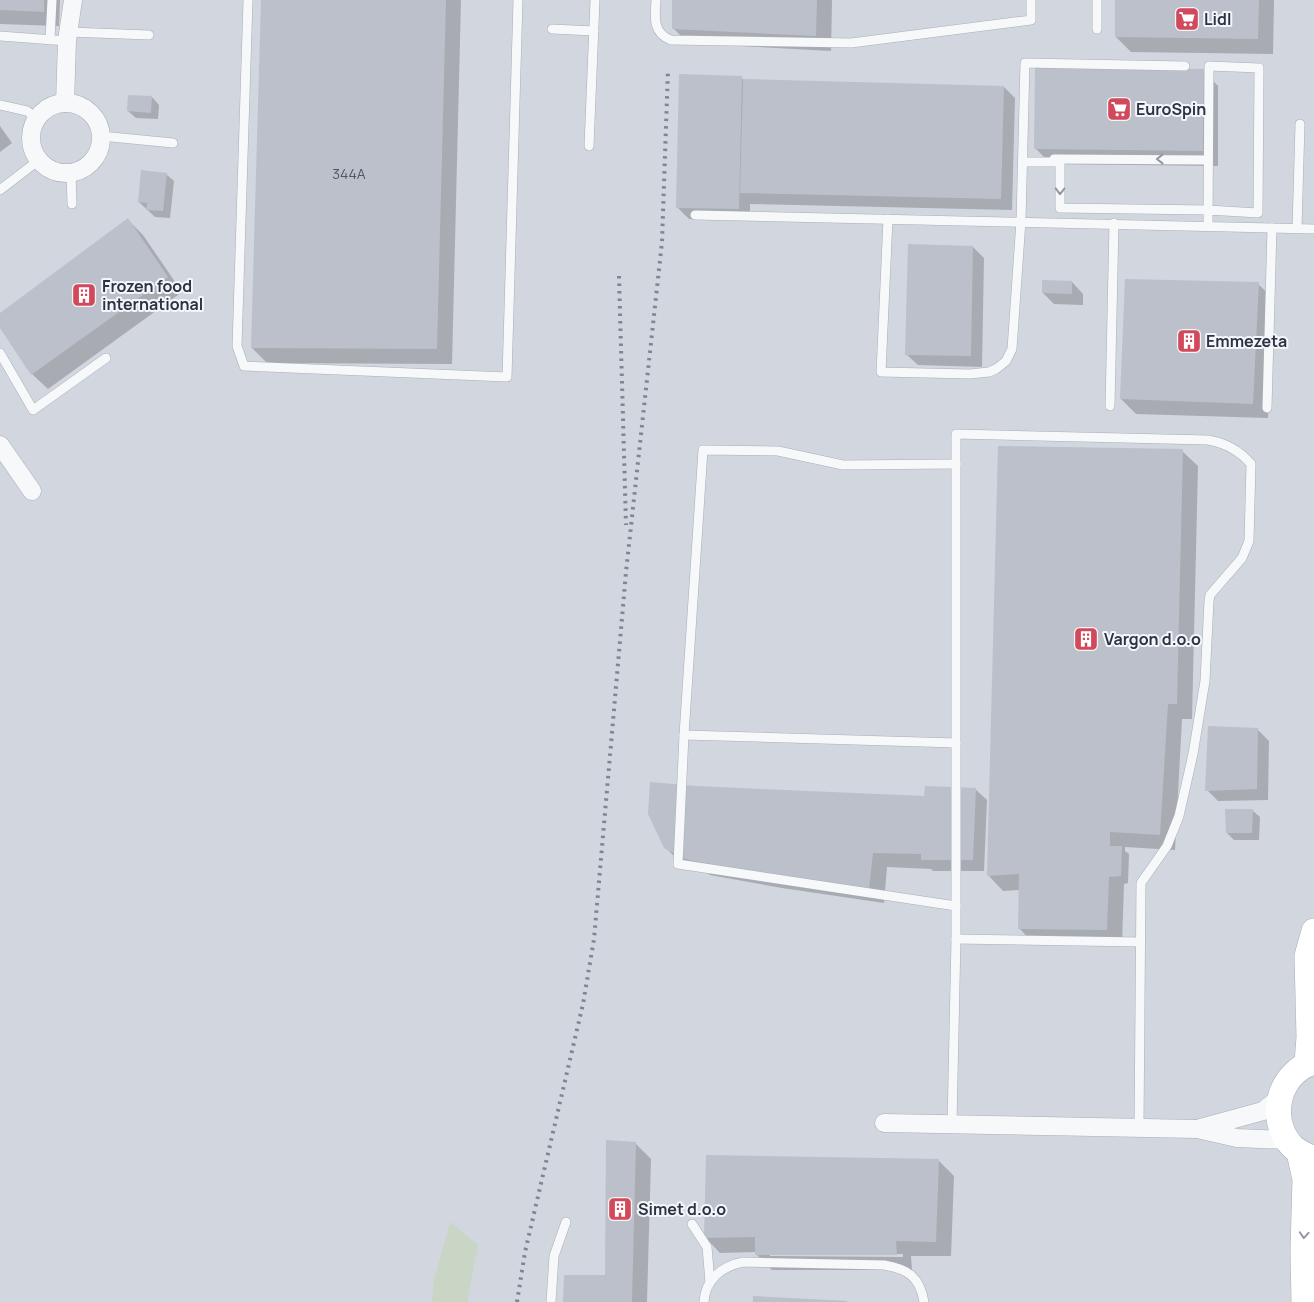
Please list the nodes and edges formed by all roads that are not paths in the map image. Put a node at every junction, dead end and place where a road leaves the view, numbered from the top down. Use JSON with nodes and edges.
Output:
{"nodes":[{"id":1,"x":52,"y":0,"type":"edge"},
{"id":2,"x":73,"y":0,"type":"edge"},
{"id":3,"x":248,"y":0,"type":"edge"},
{"id":4,"x":518,"y":0,"type":"edge"},
{"id":5,"x":595,"y":0,"type":"edge"},
{"id":6,"x":656,"y":0,"type":"edge"},
{"id":7,"x":1031,"y":0,"type":"edge"},
{"id":8,"x":1097,"y":0,"type":"edge"},
{"id":9,"x":552,"y":29,"type":"dead end"},
{"id":10,"x":1097,"y":29,"type":"dead end"},
{"id":11,"x":594,"y":31,"type":"junction"},
{"id":12,"x":148,"y":35,"type":"dead end"},
{"id":13,"x":0,"y":36,"type":"edge"},
{"id":14,"x":62,"y":38,"type":"junction"},
{"id":15,"x":1185,"y":66,"type":"dead end"},
{"id":16,"x":65,"y":103,"type":"junction"},
{"id":17,"x":0,"y":105,"type":"edge"},
{"id":18,"x":37,"y":119,"type":"junction"},
{"id":19,"x":1300,"y":124,"type":"dead end"},
{"id":20,"x":101,"y":136,"type":"junction"},
{"id":21,"x":173,"y":144,"type":"dead end"},
{"id":22,"x":589,"y":146,"type":"dead end"},
{"id":23,"x":39,"y":160,"type":"junction"},
{"id":24,"x":1023,"y":160,"type":"junction"},
{"id":25,"x":1208,"y":160,"type":"junction"},
{"id":26,"x":71,"y":173,"type":"junction"},
{"id":27,"x":0,"y":190,"type":"edge"},
{"id":28,"x":72,"y":204,"type":"dead end"},
{"id":29,"x":1208,"y":210,"type":"junction"},
{"id":30,"x":695,"y":215,"type":"dead end"},
{"id":31,"x":888,"y":218,"type":"junction"},
{"id":32,"x":1022,"y":221,"type":"junction"},
{"id":33,"x":1114,"y":223,"type":"junction"},
{"id":34,"x":1208,"y":226,"type":"junction"},
{"id":35,"x":1272,"y":228,"type":"junction"},
{"id":36,"x":1297,"y":228,"type":"junction"},
{"id":37,"x":1314,"y":229,"type":"edge"},
{"id":38,"x":0,"y":353,"type":"edge"},
{"id":39,"x":106,"y":358,"type":"dead end"},
{"id":40,"x":1110,"y":406,"type":"dead end"},
{"id":41,"x":1267,"y":408,"type":"dead end"},
{"id":42,"x":0,"y":444,"type":"edge"},
{"id":43,"x":956,"y":464,"type":"junction"},
{"id":44,"x":32,"y":491,"type":"dead end"},
{"id":45,"x":684,"y":735,"type":"junction"},
{"id":46,"x":956,"y":743,"type":"junction"},
{"id":47,"x":956,"y":906,"type":"junction"},
{"id":48,"x":1314,"y":931,"type":"edge"},
{"id":49,"x":956,"y":939,"type":"junction"},
{"id":50,"x":1140,"y":942,"type":"junction"},
{"id":51,"x":1311,"y":1063,"type":"edge"},
{"id":52,"x":1279,"y":1098,"type":"junction"},
{"id":53,"x":884,"y":1123,"type":"dead end"},
{"id":54,"x":952,"y":1124,"type":"junction"},
{"id":55,"x":1139,"y":1128,"type":"junction"},
{"id":56,"x":1197,"y":1129,"type":"junction"},
{"id":57,"x":1300,"y":1150,"type":"edge"},
{"id":58,"x":566,"y":1222,"type":"dead end"},
{"id":59,"x":692,"y":1224,"type":"dead end"},
{"id":60,"x":710,"y":1282,"type":"junction"},
{"id":61,"x":551,"y":1302,"type":"edge"},
{"id":62,"x":704,"y":1302,"type":"edge"},
{"id":63,"x":924,"y":1302,"type":"edge"},
{"id":64,"x":1304,"y":1302,"type":"edge"}],
"edges":[{"from":1,"to":14,"type":"lane"},
{"from":2,"to":14,"type":"street"},
{"from":3,"to":4,"type":"lane"},
{"from":5,"to":11,"type":"lane"},
{"from":6,"to":7,"type":"lane"},
{"from":8,"to":10,"type":"lane"},
{"from":9,"to":11,"type":"lane"},
{"from":11,"to":22,"type":"lane"},
{"from":12,"to":14,"type":"lane"},
{"from":13,"to":14,"type":"lane"},
{"from":14,"to":16,"type":"street"},
{"from":15,"to":24,"type":"lane"},
{"from":16,"to":18,"type":"street"},
{"from":16,"to":20,"type":"street"},
{"from":17,"to":18,"type":"lane"},
{"from":18,"to":23,"type":"street"},
{"from":19,"to":36,"type":"lane"},
{"from":20,"to":21,"type":"lane"},
{"from":20,"to":26,"type":"street"},
{"from":23,"to":26,"type":"street"},
{"from":23,"to":27,"type":"lane"},
{"from":25,"to":24,"type":"lane","one_way":true},
{"from":24,"to":29,"type":"lane","one_way":true},
{"from":24,"to":32,"type":"lane"},
{"from":25,"to":29,"type":"lane"},
{"from":25,"to":29,"type":"lane"},
{"from":26,"to":28,"type":"lane"},
{"from":29,"to":34,"type":"lane"},
{"from":30,"to":31,"type":"lane"},
{"from":31,"to":32,"type":"lane"},
{"from":31,"to":32,"type":"lane"},
{"from":32,"to":33,"type":"lane"},
{"from":33,"to":34,"type":"lane"},
{"from":33,"to":40,"type":"lane"},
{"from":34,"to":35,"type":"lane"},
{"from":35,"to":36,"type":"lane"},
{"from":35,"to":41,"type":"lane"},
{"from":36,"to":37,"type":"lane"},
{"from":38,"to":39,"type":"lane"},
{"from":42,"to":44,"type":"street"},
{"from":43,"to":45,"type":"lane"},
{"from":43,"to":46,"type":"lane"},
{"from":43,"to":50,"type":"lane"},
{"from":45,"to":46,"type":"lane"},
{"from":45,"to":47,"type":"lane"},
{"from":46,"to":47,"type":"lane"},
{"from":47,"to":49,"type":"lane"},
{"from":48,"to":51,"type":"main road"},
{"from":49,"to":50,"type":"lane"},
{"from":49,"to":54,"type":"lane"},
{"from":50,"to":55,"type":"lane"},
{"from":51,"to":52,"type":"main road"},
{"from":52,"to":56,"type":"street"},
{"from":52,"to":57,"type":"main road"},
{"from":53,"to":54,"type":"street"},
{"from":54,"to":55,"type":"street"},
{"from":55,"to":56,"type":"street"},
{"from":56,"to":57,"type":"street"},
{"from":57,"to":64,"type":"main road","one_way":true},
{"from":58,"to":61,"type":"lane"},
{"from":59,"to":60,"type":"lane"},
{"from":60,"to":62,"type":"lane"},
{"from":60,"to":63,"type":"lane"}]}
